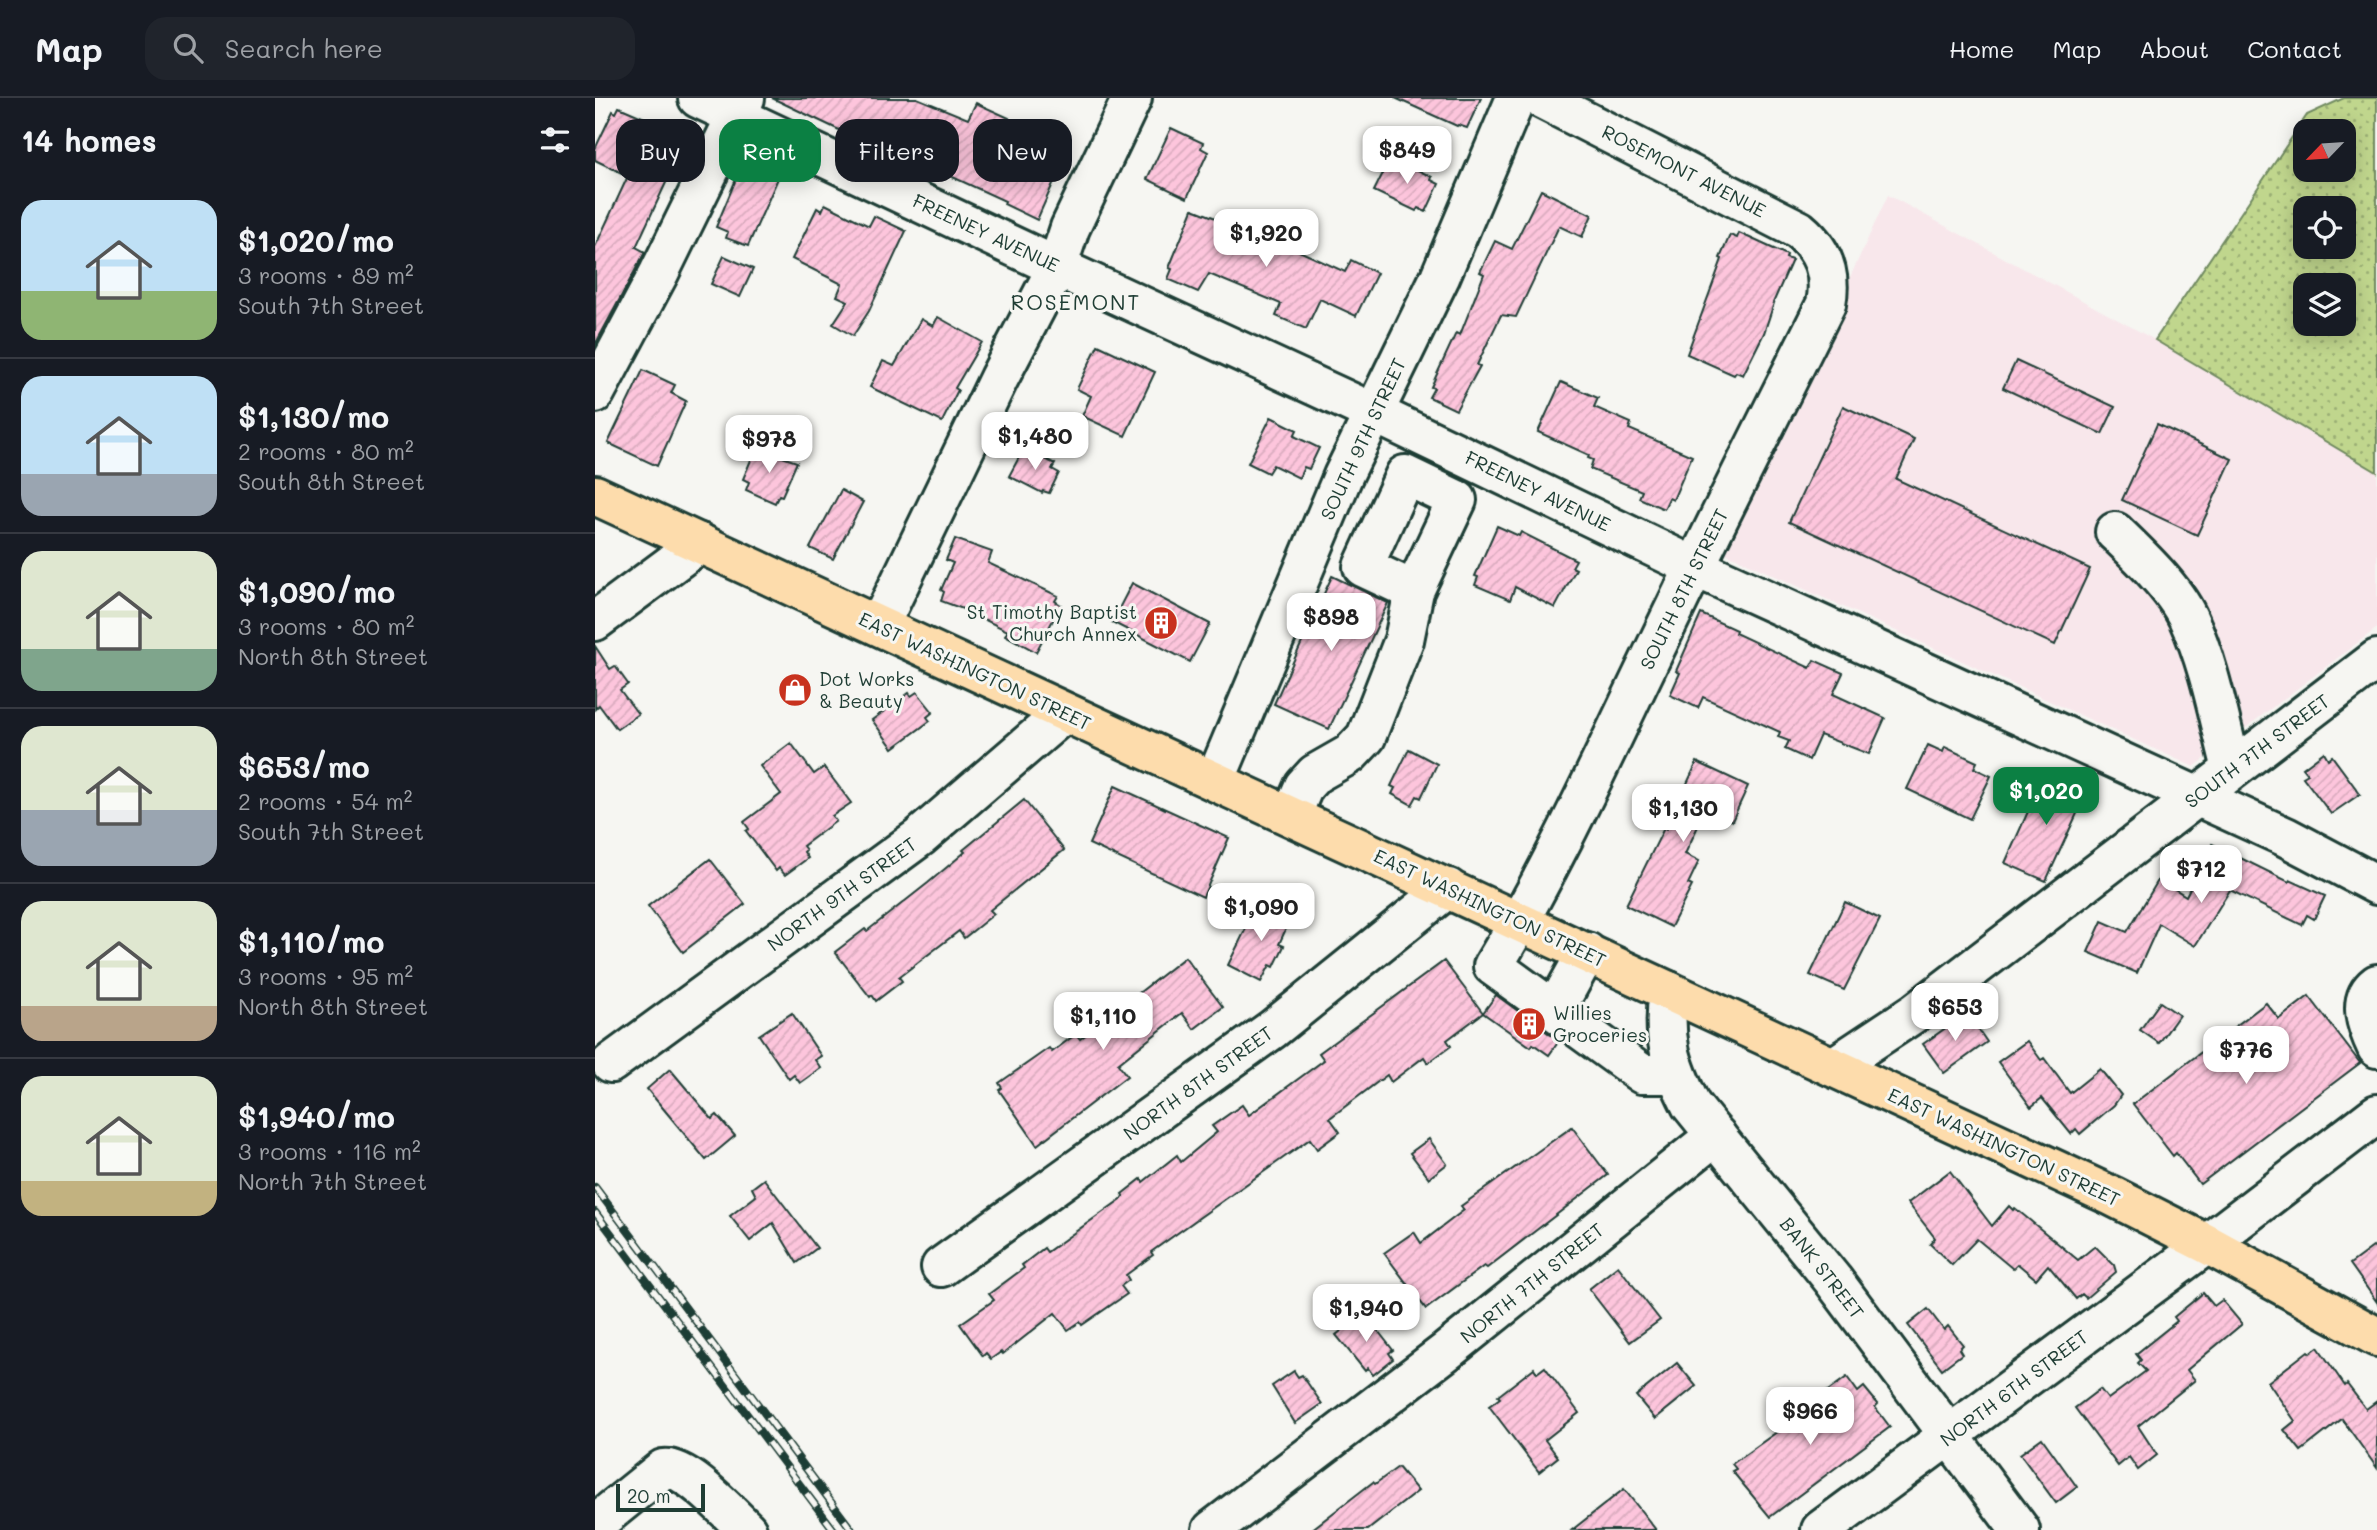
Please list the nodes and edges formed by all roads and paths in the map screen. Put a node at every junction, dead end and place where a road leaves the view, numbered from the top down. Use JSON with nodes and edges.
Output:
{"nodes":[{"id":1,"x":698,"y":98,"type":"edge"},
{"id":2,"x":1132,"y":98,"type":"edge"},
{"id":3,"x":1516,"y":98,"type":"edge"},
{"id":4,"x":1541,"y":98,"type":"edge"},
{"id":5,"x":740,"y":107,"type":"edge"},
{"id":6,"x":1820,"y":254,"type":"joint"},
{"id":7,"x":1057,"y":267,"type":"junction"},
{"id":8,"x":595,"y":393,"type":"edge"},
{"id":9,"x":1374,"y":413,"type":"junction"},
{"id":10,"x":595,"y":495,"type":"edge"},
{"id":11,"x":2115,"y":532,"type":"dead end"},
{"id":12,"x":700,"y":542,"type":"junction"},
{"id":13,"x":1695,"y":566,"type":"junction"},
{"id":14,"x":1414,"y":591,"type":"dead end"},
{"id":15,"x":595,"y":621,"type":"edge"},
{"id":16,"x":879,"y":626,"type":"junction"},
{"id":17,"x":2377,"y":659,"type":"edge"},
{"id":18,"x":1064,"y":712,"type":"junction"},
{"id":19,"x":2232,"y":769,"type":"junction"},
{"id":20,"x":1215,"y":781,"type":"junction"},
{"id":21,"x":2197,"y":796,"type":"junction"},
{"id":22,"x":1291,"y":816,"type":"junction"},
{"id":23,"x":2377,"y":884,"type":"edge"},
{"id":24,"x":1448,"y":887,"type":"junction"},
{"id":25,"x":1520,"y":921,"type":"junction"},
{"id":26,"x":1587,"y":952,"type":"junction"},
{"id":27,"x":2377,"y":984,"type":"edge"},
{"id":28,"x":1669,"y":991,"type":"junction"},
{"id":29,"x":1555,"y":1010,"type":"junction"},
{"id":30,"x":2377,"y":1048,"type":"edge"},
{"id":31,"x":611,"y":1063,"type":"dead end"},
{"id":32,"x":1833,"y":1067,"type":"junction"},
{"id":33,"x":1675,"y":1074,"type":"junction"},
{"id":34,"x":2377,"y":1114,"type":"edge"},
{"id":35,"x":1716,"y":1135,"type":"junction"},
{"id":36,"x":2207,"y":1244,"type":"junction"},
{"id":37,"x":941,"y":1267,"type":"dead end"},
{"id":38,"x":2377,"y":1337,"type":"edge"},
{"id":39,"x":1950,"y":1436,"type":"junction"},
{"id":40,"x":595,"y":1524,"type":"edge"},
{"id":41,"x":747,"y":1530,"type":"edge"},
{"id":42,"x":1212,"y":1530,"type":"edge"},
{"id":43,"x":1821,"y":1530,"type":"edge"},
{"id":44,"x":2020,"y":1530,"type":"edge"}],
"edges":[{"from":1,"to":5,"type":"street","name":"FREENEY AVENUE"},
{"from":2,"to":7,"type":"street"},
{"from":3,"to":9,"type":"street","name":"SOUTH 9TH STREET"},
{"from":4,"to":6,"type":"street","name":"ROSEMONT AVENUE"},
{"from":5,"to":7,"type":"street","name":"FREENEY AVENUE"},
{"from":5,"to":8,"type":"street"},
{"from":6,"to":13,"type":"street","name":"SOUTH 8TH STREET"},
{"from":7,"to":9,"type":"street","name":"FREENEY AVENUE"},
{"from":7,"to":16,"type":"street"},
{"from":9,"to":13,"type":"street","name":"FREENEY AVENUE"},
{"from":9,"to":20,"type":"street","name":"SOUTH 9TH STREET"},
{"from":10,"to":12,"type":"main road","name":"EAST WASHINGTON STREET"},
{"from":11,"to":19,"type":"street"},
{"from":12,"to":15,"type":"street"},
{"from":12,"to":16,"type":"main road","name":"EAST WASHINGTON STREET"},
{"from":13,"to":21,"type":"street","name":"FREENEY AVENUE"},
{"from":13,"to":25,"type":"street","name":"SOUTH 8TH STREET"},
{"from":14,"to":22,"type":"street"},
{"from":16,"to":18,"type":"main road","name":"EAST WASHINGTON STREET"},
{"from":17,"to":19,"type":"street","name":"SOUTH 7TH STREET"},
{"from":18,"to":20,"type":"main road","name":"EAST WASHINGTON STREET"},
{"from":18,"to":31,"type":"street","name":"NORTH 9TH STREET"},
{"from":19,"to":21,"type":"street","name":"SOUTH 7TH STREET"},
{"from":20,"to":22,"type":"main road","name":"EAST WASHINGTON STREET"},
{"from":21,"to":23,"type":"street","name":"FREENEY AVENUE"},
{"from":21,"to":32,"type":"street","name":"SOUTH 7TH STREET"},
{"from":22,"to":24,"type":"main road","name":"EAST WASHINGTON STREET"},
{"from":24,"to":25,"type":"main road","name":"EAST WASHINGTON STREET"},
{"from":24,"to":37,"type":"street","name":"NORTH 8TH STREET"},
{"from":25,"to":26,"type":"main road","name":"EAST WASHINGTON STREET"},
{"from":25,"to":29,"type":"street","name":"SOUTH 8TH STREET"},
{"from":26,"to":28,"type":"main road","name":"EAST WASHINGTON STREET"},
{"from":26,"to":29,"type":"street"},
{"from":27,"to":30,"type":"street"},
{"from":28,"to":32,"type":"main road","name":"EAST WASHINGTON STREET"},
{"from":28,"to":33,"type":"street","name":"BANK STREET"},
{"from":29,"to":33,"type":"street"},
{"from":32,"to":36,"type":"main road","name":"EAST WASHINGTON STREET"},
{"from":33,"to":35,"type":"street","name":"BANK STREET"},
{"from":34,"to":36,"type":"street","name":"NORTH 6TH STREET"},
{"from":35,"to":39,"type":"street","name":"BANK STREET"},
{"from":35,"to":42,"type":"street","name":"NORTH 7TH STREET"},
{"from":36,"to":38,"type":"main road","name":"EAST WASHINGTON STREET"},
{"from":36,"to":39,"type":"street","name":"NORTH 6TH STREET"},
{"from":39,"to":43,"type":"street","name":"NORTH 6TH STREET"},
{"from":39,"to":44,"type":"street","name":"BANK STREET"},
{"from":40,"to":41,"type":"street"}]}
